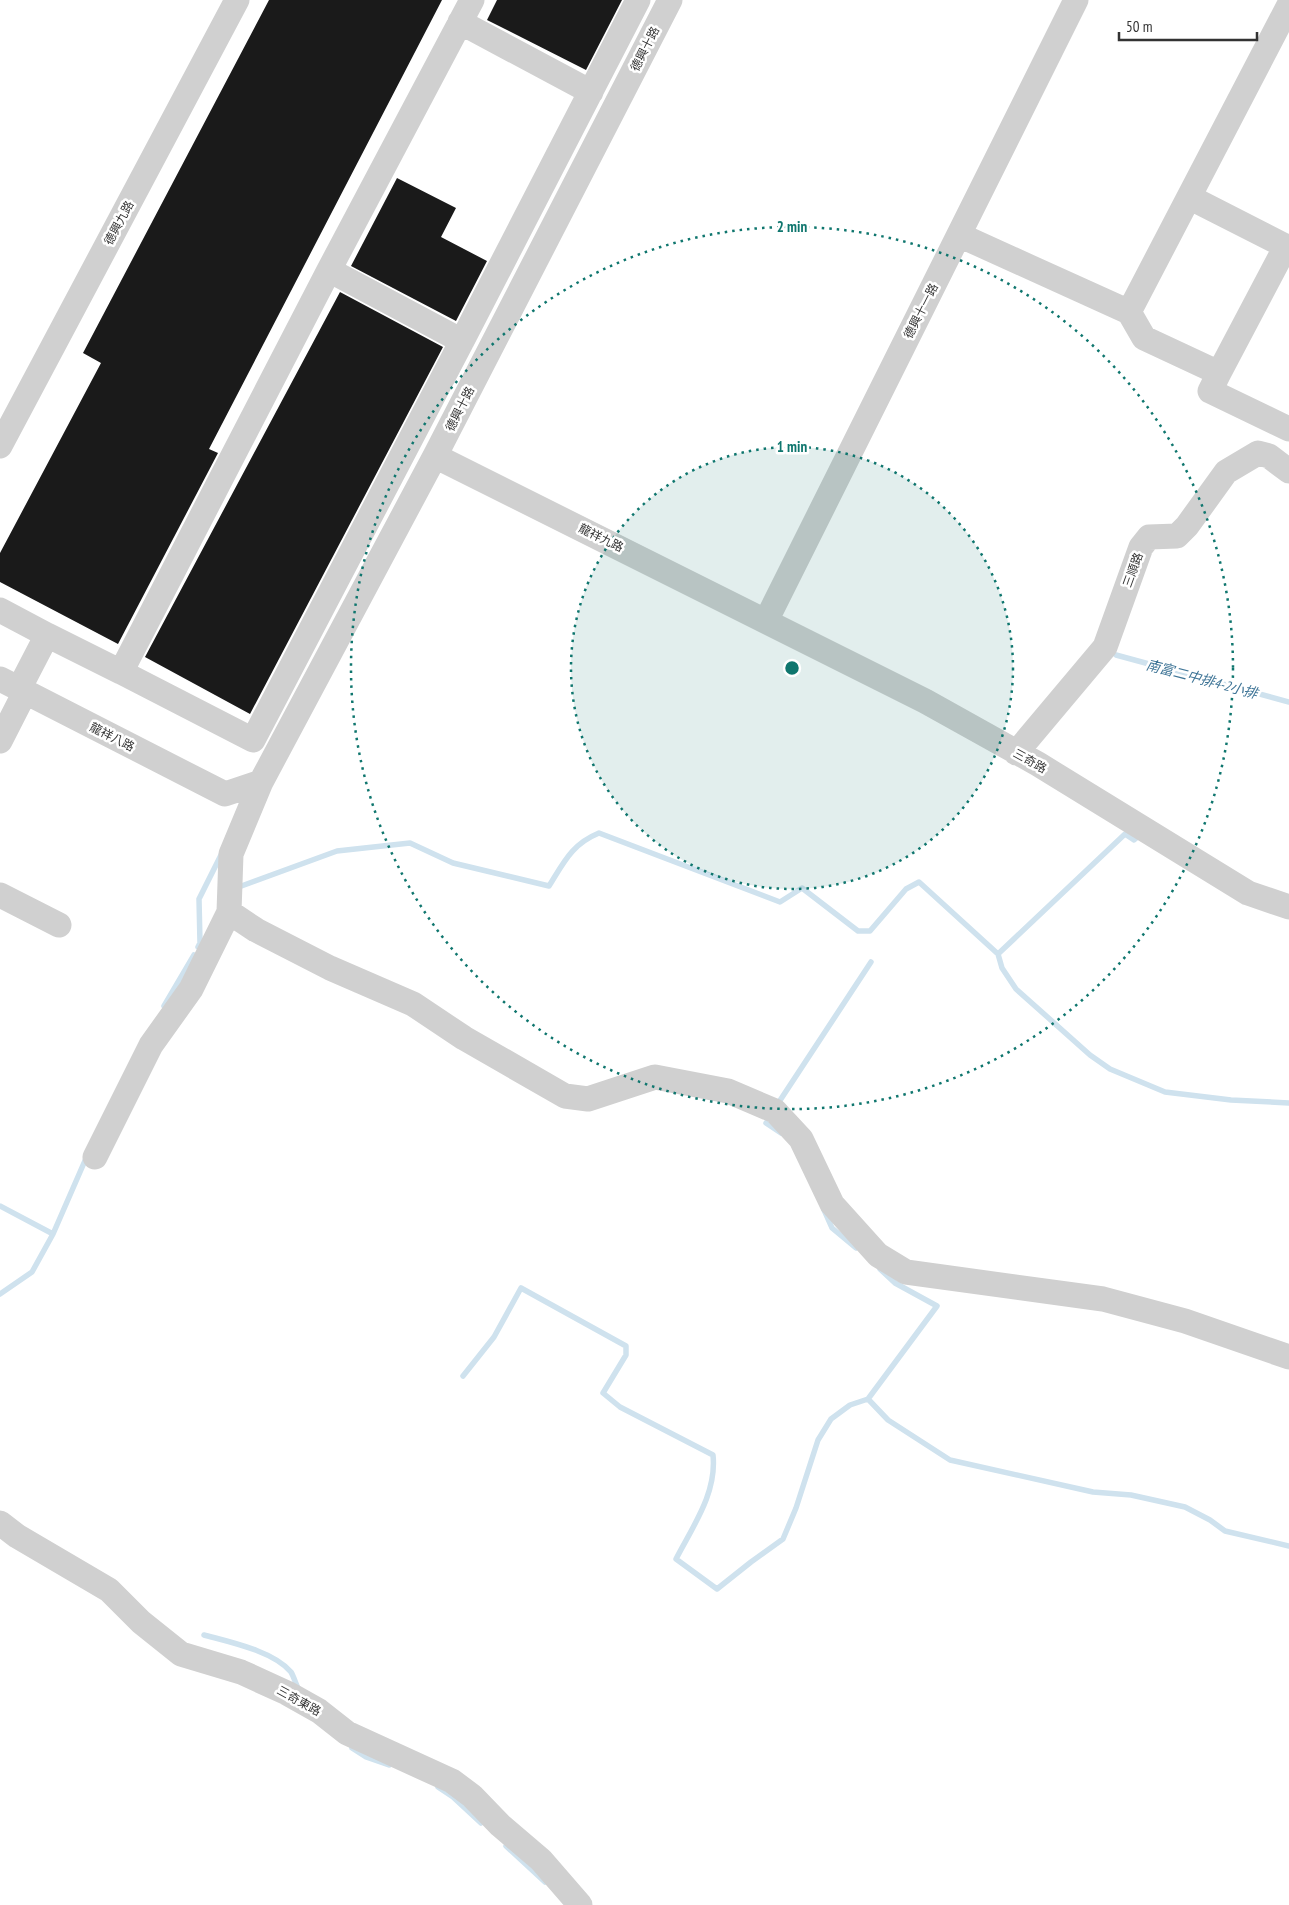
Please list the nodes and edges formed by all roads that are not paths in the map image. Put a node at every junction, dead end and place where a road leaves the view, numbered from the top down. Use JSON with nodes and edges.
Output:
{"nodes":[{"id":1,"x":238,"y":0,"type":"edge"},
{"id":2,"x":472,"y":0,"type":"edge"},
{"id":3,"x":638,"y":0,"type":"edge"},
{"id":4,"x":670,"y":0,"type":"edge"},
{"id":5,"x":1076,"y":0,"type":"edge"},
{"id":6,"x":1289,"y":5,"type":"edge"},
{"id":7,"x":460,"y":22,"type":"junction"},
{"id":8,"x":591,"y":92,"type":"junction"},
{"id":9,"x":1189,"y":197,"type":"junction"},
{"id":10,"x":959,"y":234,"type":"junction"},
{"id":11,"x":1288,"y":247,"type":"edge"},
{"id":12,"x":329,"y":270,"type":"junction"},
{"id":13,"x":1129,"y":312,"type":"junction"},
{"id":14,"x":462,"y":341,"type":"junction"},
{"id":15,"x":1219,"y":373,"type":"junction"},
{"id":16,"x":1289,"y":429,"type":"edge"},
{"id":17,"x":0,"y":446,"type":"edge"},
{"id":18,"x":436,"y":456,"type":"junction"},
{"id":19,"x":1289,"y":471,"type":"edge"},
{"id":20,"x":0,"y":610,"type":"edge"},
{"id":21,"x":766,"y":621,"type":"junction"},
{"id":22,"x":47,"y":635,"type":"junction"},
{"id":23,"x":121,"y":672,"type":"junction"},
{"id":24,"x":15,"y":687,"type":"edge"},
{"id":25,"x":0,"y":741,"type":"edge"},
{"id":26,"x":1016,"y":753,"type":"junction"},
{"id":27,"x":261,"y":782,"type":"junction"},
{"id":28,"x":0,"y":895,"type":"edge"},
{"id":29,"x":1289,"y":907,"type":"edge"},
{"id":30,"x":229,"y":912,"type":"junction"},
{"id":31,"x":59,"y":925,"type":"dead end"},
{"id":32,"x":95,"y":1157,"type":"dead end"},
{"id":33,"x":1289,"y":1356,"type":"edge"},
{"id":34,"x":0,"y":1523,"type":"edge"},
{"id":35,"x":580,"y":1905,"type":"edge"}],
"edges":[{"from":1,"to":17,"type":"street","name":"德興九路"},
{"from":2,"to":7,"type":"street"},
{"from":3,"to":8,"type":"street"},
{"from":4,"to":18,"type":"street","name":"德興十路"},
{"from":5,"to":10,"type":"street","name":"德興十一路"},
{"from":6,"to":9,"type":"street"},
{"from":7,"to":8,"type":"street"},
{"from":7,"to":12,"type":"street"},
{"from":8,"to":14,"type":"street"},
{"from":9,"to":11,"type":"street"},
{"from":9,"to":13,"type":"street"},
{"from":10,"to":13,"type":"street"},
{"from":10,"to":21,"type":"street","name":"德興十一路"},
{"from":11,"to":15,"type":"street"},
{"from":12,"to":14,"type":"street"},
{"from":12,"to":23,"type":"street"},
{"from":13,"to":15,"type":"street"},
{"from":14,"to":23,"type":"street"},
{"from":15,"to":16,"type":"street"},
{"from":18,"to":21,"type":"street","name":"龍祥九路"},
{"from":18,"to":27,"type":"street","name":"德興十路"},
{"from":19,"to":26,"type":"street","name":"三順路"},
{"from":20,"to":22,"type":"street"},
{"from":21,"to":26,"type":"street","name":"三奇路"},
{"from":22,"to":23,"type":"street"},
{"from":22,"to":24,"type":"street"},
{"from":24,"to":25,"type":"street"},
{"from":24,"to":27,"type":"street","name":"龍祥八路"},
{"from":26,"to":29,"type":"street","name":"三奇路"},
{"from":27,"to":30,"type":"street","name":"德興十路"},
{"from":28,"to":31,"type":"street"},
{"from":30,"to":32,"type":"street"},
{"from":30,"to":33,"type":"street"},
{"from":34,"to":35,"type":"street","name":"三奇東路"}]}
